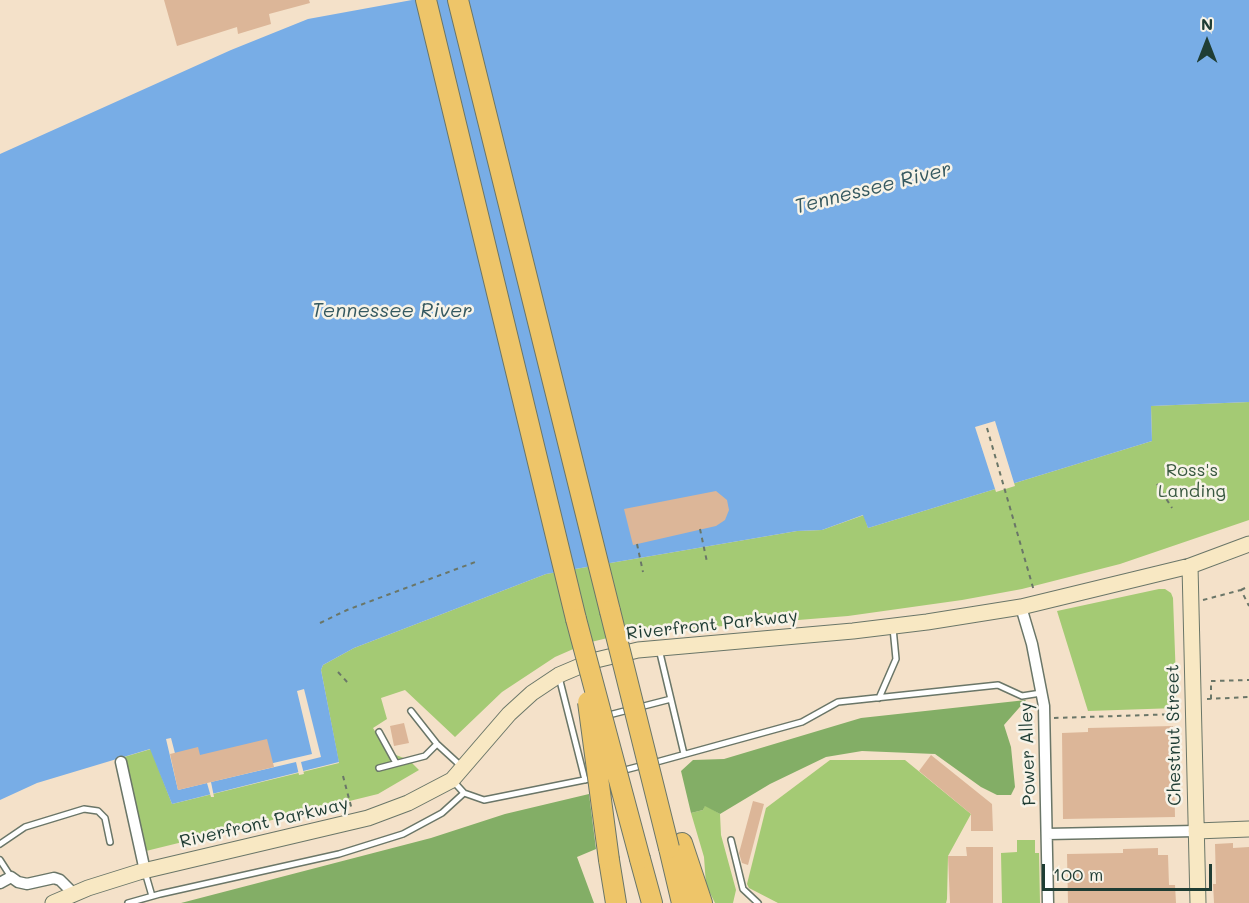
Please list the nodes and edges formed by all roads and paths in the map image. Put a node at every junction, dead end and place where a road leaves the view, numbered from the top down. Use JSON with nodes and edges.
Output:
{"nodes":[{"id":1,"x":426,"y":0,"type":"edge"},
{"id":2,"x":458,"y":0,"type":"edge"},
{"id":3,"x":471,"y":0,"type":"edge"},
{"id":4,"x":494,"y":147,"type":"junction"},
{"id":5,"x":987,"y":428,"type":"dead end"},
{"id":6,"x":1157,"y":484,"type":"dead end"},
{"id":7,"x":1172,"y":508,"type":"dead end"},
{"id":8,"x":700,"y":529,"type":"dead end"},
{"id":9,"x":637,"y":544,"type":"dead end"},
{"id":10,"x":1249,"y":544,"type":"edge"},
{"id":11,"x":478,"y":561,"type":"dead end"},
{"id":12,"x":707,"y":562,"type":"dead end"},
{"id":13,"x":1190,"y":566,"type":"junction"},
{"id":14,"x":643,"y":572,"type":"dead end"},
{"id":15,"x":1249,"y":585,"type":"edge"},
{"id":16,"x":1241,"y":590,"type":"junction"},
{"id":17,"x":1035,"y":594,"type":"dead end"},
{"id":18,"x":1207,"y":600,"type":"dead end"},
{"id":19,"x":1249,"y":606,"type":"edge"},
{"id":20,"x":1021,"y":607,"type":"junction"},
{"id":21,"x":576,"y":619,"type":"junction"},
{"id":22,"x":320,"y":623,"type":"dead end"},
{"id":23,"x":893,"y":626,"type":"junction"},
{"id":24,"x":659,"y":648,"type":"junction"},
{"id":25,"x":338,"y":672,"type":"dead end"},
{"id":26,"x":559,"y":675,"type":"junction"},
{"id":27,"x":1249,"y":680,"type":"edge"},
{"id":28,"x":348,"y":682,"type":"dead end"},
{"id":29,"x":1042,"y":693,"type":"junction"},
{"id":30,"x":1249,"y":697,"type":"edge"},
{"id":31,"x":879,"y":698,"type":"junction"},
{"id":32,"x":671,"y":699,"type":"junction"},
{"id":33,"x":411,"y":711,"type":"dead end"},
{"id":34,"x":1193,"y":714,"type":"junction"},
{"id":35,"x":1045,"y":719,"type":"junction"},
{"id":36,"x":571,"y":724,"type":"junction"},
{"id":37,"x":379,"y":732,"type":"dead end"},
{"id":38,"x":437,"y":744,"type":"junction"},
{"id":39,"x":684,"y":754,"type":"junction"},
{"id":40,"x":120,"y":762,"type":"dead end"},
{"id":41,"x":396,"y":763,"type":"junction"},
{"id":42,"x":462,"y":767,"type":"junction"},
{"id":43,"x":379,"y":768,"type":"dead end"},
{"id":44,"x":344,"y":776,"type":"dead end"},
{"id":45,"x":452,"y":780,"type":"junction"},
{"id":46,"x":585,"y":780,"type":"junction"},
{"id":47,"x":465,"y":793,"type":"junction"},
{"id":48,"x":352,"y":810,"type":"dead end"},
{"id":49,"x":1249,"y":829,"type":"edge"},
{"id":50,"x":1196,"y":831,"type":"junction"},
{"id":51,"x":1047,"y":834,"type":"junction"},
{"id":52,"x":731,"y":840,"type":"dead end"},
{"id":53,"x":110,"y":842,"type":"dead end"},
{"id":54,"x":0,"y":844,"type":"edge"},
{"id":55,"x":675,"y":846,"type":"junction"},
{"id":56,"x":0,"y":860,"type":"edge"},
{"id":57,"x":145,"y":871,"type":"junction"},
{"id":58,"x":11,"y":877,"type":"junction"},
{"id":59,"x":0,"y":883,"type":"edge"},
{"id":60,"x":76,"y":895,"type":"edge"},
{"id":61,"x":152,"y":896,"type":"junction"},
{"id":62,"x":53,"y":903,"type":"edge"},
{"id":63,"x":128,"y":903,"type":"edge"},
{"id":64,"x":616,"y":903,"type":"edge"},
{"id":65,"x":651,"y":903,"type":"edge"},
{"id":66,"x":682,"y":903,"type":"edge"},
{"id":67,"x":702,"y":903,"type":"edge"},
{"id":68,"x":758,"y":903,"type":"edge"},
{"id":69,"x":1048,"y":903,"type":"edge"},
{"id":70,"x":1198,"y":903,"type":"edge"}],
"edges":[{"from":1,"to":21,"type":"highway"},
{"from":2,"to":4,"type":"highway"},
{"from":3,"to":4,"type":"highway"},
{"from":4,"to":55,"type":"highway","bridge":true},
{"from":5,"to":17,"type":"path"},
{"from":6,"to":7,"type":"path"},
{"from":8,"to":12,"type":"path"},
{"from":9,"to":14,"type":"path"},
{"from":10,"to":13,"type":"main road","name":"Riverfront Parkway"},
{"from":11,"to":22,"type":"path"},
{"from":13,"to":20,"type":"main road","name":"Riverfront Parkway"},
{"from":13,"to":34,"type":"main road","name":"Chestnut Street"},
{"from":15,"to":16,"type":"path"},
{"from":16,"to":18,"type":"path"},
{"from":16,"to":19,"type":"path"},
{"from":20,"to":23,"type":"main road","name":"Riverfront Parkway"},
{"from":20,"to":29,"type":"street","name":"Power Alley"},
{"from":21,"to":64,"type":"highway","bridge":true},
{"from":21,"to":65,"type":"highway","bridge":true},
{"from":23,"to":24,"type":"main road","name":"Riverfront Parkway"},
{"from":23,"to":31,"type":"lane"},
{"from":24,"to":26,"type":"main road","name":"Riverfront Parkway"},
{"from":24,"to":32,"type":"lane"},
{"from":25,"to":28,"type":"path"},
{"from":26,"to":36,"type":"lane"},
{"from":26,"to":42,"type":"main road","name":"Riverfront Parkway"},
{"from":27,"to":30,"type":"path"},
{"from":29,"to":31,"type":"lane"},
{"from":29,"to":35,"type":"street","name":"Power Alley"},
{"from":31,"to":39,"type":"lane"},
{"from":32,"to":36,"type":"lane"},
{"from":32,"to":39,"type":"lane"},
{"from":33,"to":38,"type":"lane"},
{"from":34,"to":35,"type":"path"},
{"from":34,"to":50,"type":"main road","name":"Chestnut Street"},
{"from":35,"to":51,"type":"street","name":"Power Alley"},
{"from":36,"to":46,"type":"lane"},
{"from":37,"to":41,"type":"lane"},
{"from":38,"to":41,"type":"lane"},
{"from":38,"to":42,"type":"lane"},
{"from":39,"to":46,"type":"lane"},
{"from":40,"to":57,"type":"street"},
{"from":41,"to":43,"type":"lane"},
{"from":42,"to":45,"type":"main road","name":"Riverfront Parkway"},
{"from":44,"to":48,"type":"path"},
{"from":45,"to":47,"type":"lane"},
{"from":45,"to":57,"type":"main road","name":"Riverfront Parkway"},
{"from":46,"to":47,"type":"lane"},
{"from":47,"to":61,"type":"lane"},
{"from":49,"to":50,"type":"main road"},
{"from":50,"to":51,"type":"street"},
{"from":50,"to":70,"type":"main road","name":"Chestnut Street"},
{"from":51,"to":69,"type":"street","name":"Power Alley"},
{"from":52,"to":68,"type":"lane"},
{"from":53,"to":54,"type":"lane"},
{"from":55,"to":66,"type":"highway"},
{"from":55,"to":67,"type":"highway"},
{"from":56,"to":58,"type":"lane"},
{"from":57,"to":60,"type":"main road","name":"Riverfront Parkway"},
{"from":57,"to":61,"type":"lane"},
{"from":58,"to":59,"type":"street"},
{"from":58,"to":60,"type":"street"},
{"from":60,"to":62,"type":"main road","name":"Riverfront Parkway"},
{"from":61,"to":63,"type":"lane"}]}
